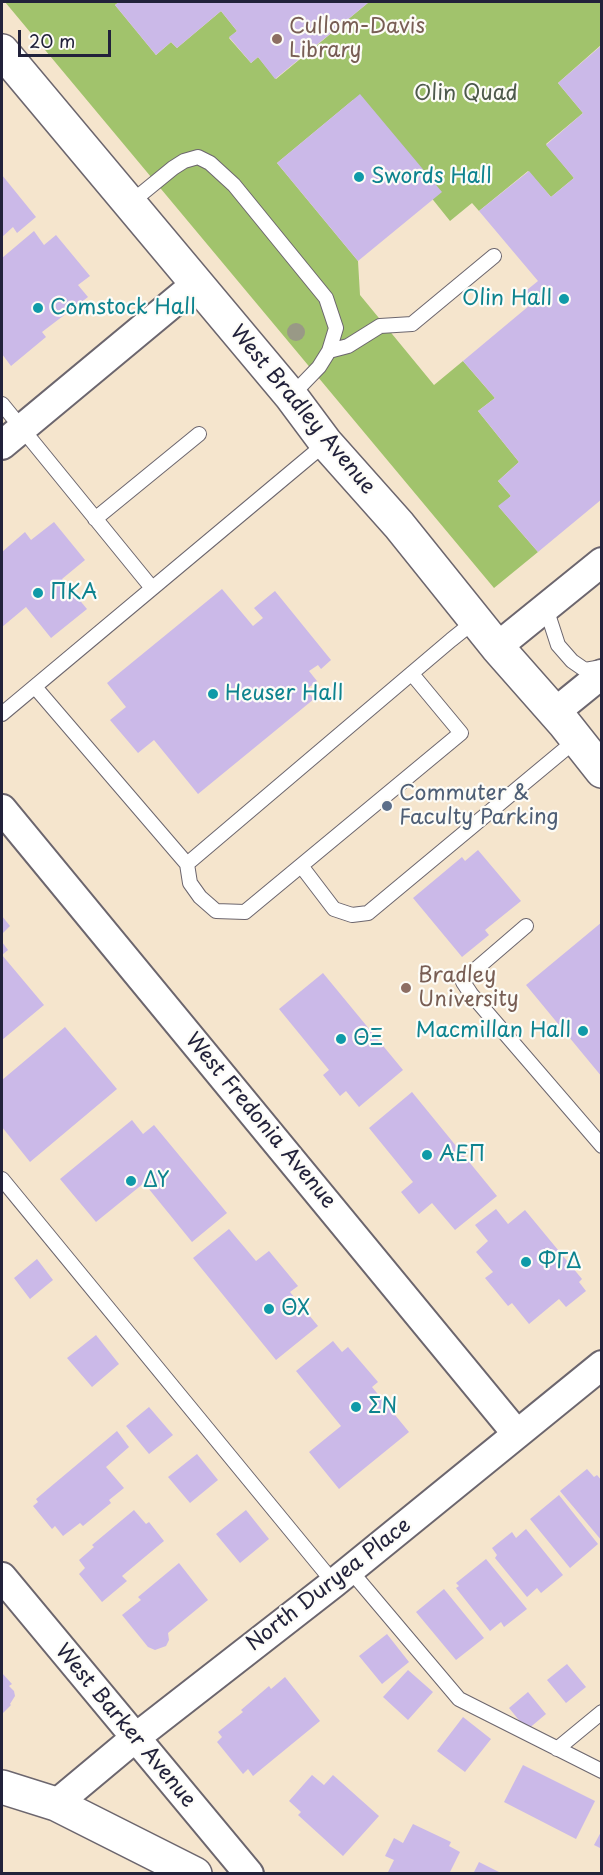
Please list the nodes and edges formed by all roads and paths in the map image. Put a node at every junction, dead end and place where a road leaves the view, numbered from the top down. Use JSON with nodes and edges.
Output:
{"nodes":[{"id":1,"x":2,"y":51,"type":"edge"},
{"id":2,"x":129,"y":205,"type":"junction"},
{"id":3,"x":494,"y":256,"type":"dead end"},
{"id":4,"x":197,"y":283,"type":"junction"},
{"id":5,"x":329,"y":351,"type":"junction"},
{"id":6,"x":291,"y":396,"type":"junction"},
{"id":7,"x":2,"y":404,"type":"edge"},
{"id":8,"x":198,"y":434,"type":"dead end"},
{"id":9,"x":12,"y":437,"type":"edge"},
{"id":10,"x":326,"y":442,"type":"junction"},
{"id":11,"x":95,"y":519,"type":"junction"},
{"id":12,"x":602,"y":562,"type":"edge"},
{"id":13,"x":152,"y":588,"type":"junction"},
{"id":14,"x":546,"y":608,"type":"junction"},
{"id":15,"x":476,"y":620,"type":"junction"},
{"id":16,"x":497,"y":647,"type":"junction"},
{"id":17,"x":602,"y":667,"type":"edge"},
{"id":18,"x":412,"y":674,"type":"junction"},
{"id":19,"x":602,"y":674,"type":"edge"},
{"id":20,"x":35,"y":687,"type":"junction"},
{"id":21,"x":554,"y":713,"type":"junction"},
{"id":22,"x":2,"y":714,"type":"edge"},
{"id":23,"x":576,"y":740,"type":"junction"},
{"id":24,"x":602,"y":771,"type":"edge"},
{"id":25,"x":2,"y":809,"type":"edge"},
{"id":26,"x":187,"y":864,"type":"junction"},
{"id":27,"x":302,"y":867,"type":"junction"},
{"id":28,"x":526,"y":926,"type":"dead end"},
{"id":29,"x":602,"y":1146,"type":"edge"},
{"id":30,"x":2,"y":1179,"type":"edge"},
{"id":31,"x":602,"y":1365,"type":"edge"},
{"id":32,"x":517,"y":1434,"type":"junction"},
{"id":33,"x":2,"y":1577,"type":"edge"},
{"id":34,"x":342,"y":1577,"type":"junction"},
{"id":35,"x":602,"y":1712,"type":"edge"},
{"id":36,"x":135,"y":1738,"type":"junction"},
{"id":37,"x":556,"y":1749,"type":"junction"},
{"id":38,"x":602,"y":1771,"type":"edge"},
{"id":39,"x":2,"y":1787,"type":"edge"},
{"id":40,"x":56,"y":1804,"type":"junction"},
{"id":41,"x":195,"y":1874,"type":"edge"},
{"id":42,"x":249,"y":1874,"type":"edge"}],
"edges":[{"from":1,"to":2,"type":"street","name":"West Bradley Avenue"},
{"from":2,"to":4,"type":"street","name":"West Bradley Avenue"},
{"from":2,"to":5,"type":"lane"},
{"from":3,"to":5,"type":"lane"},
{"from":4,"to":6,"type":"street","name":"West Bradley Avenue"},
{"from":4,"to":9,"type":"street"},
{"from":5,"to":6,"type":"lane"},
{"from":6,"to":10,"type":"street","name":"West Bradley Avenue"},
{"from":7,"to":9,"type":"lane"},
{"from":8,"to":11,"type":"lane"},
{"from":9,"to":11,"type":"lane"},
{"from":10,"to":13,"type":"lane"},
{"from":10,"to":15,"type":"street","name":"West Bradley Avenue"},
{"from":11,"to":13,"type":"lane"},
{"from":12,"to":14,"type":"street"},
{"from":13,"to":20,"type":"lane"},
{"from":14,"to":16,"type":"street"},
{"from":14,"to":17,"type":"lane"},
{"from":15,"to":16,"type":"street","name":"West Bradley Avenue"},
{"from":15,"to":18,"type":"lane"},
{"from":16,"to":21,"type":"street","name":"West Bradley Avenue"},
{"from":18,"to":26,"type":"lane"},
{"from":18,"to":27,"type":"lane"},
{"from":19,"to":21,"type":"street"},
{"from":20,"to":22,"type":"lane"},
{"from":20,"to":26,"type":"lane"},
{"from":21,"to":23,"type":"street","name":"West Bradley Avenue"},
{"from":23,"to":24,"type":"street","name":"West Bradley Avenue"},
{"from":23,"to":27,"type":"lane"},
{"from":25,"to":32,"type":"street","name":"West Fredonia Avenue"},
{"from":26,"to":27,"type":"lane"},
{"from":28,"to":29,"type":"lane"},
{"from":30,"to":34,"type":"lane"},
{"from":31,"to":32,"type":"street","name":"North Duryea Place"},
{"from":32,"to":34,"type":"street","name":"North Duryea Place"},
{"from":33,"to":36,"type":"street","name":"West Barker Avenue"},
{"from":34,"to":36,"type":"street","name":"North Duryea Place"},
{"from":34,"to":37,"type":"lane"},
{"from":35,"to":37,"type":"lane"},
{"from":36,"to":40,"type":"street","name":"North Duryea Place"},
{"from":36,"to":42,"type":"street","name":"West Barker Avenue"},
{"from":37,"to":38,"type":"lane"},
{"from":39,"to":40,"type":"street"},
{"from":40,"to":41,"type":"street"}]}
